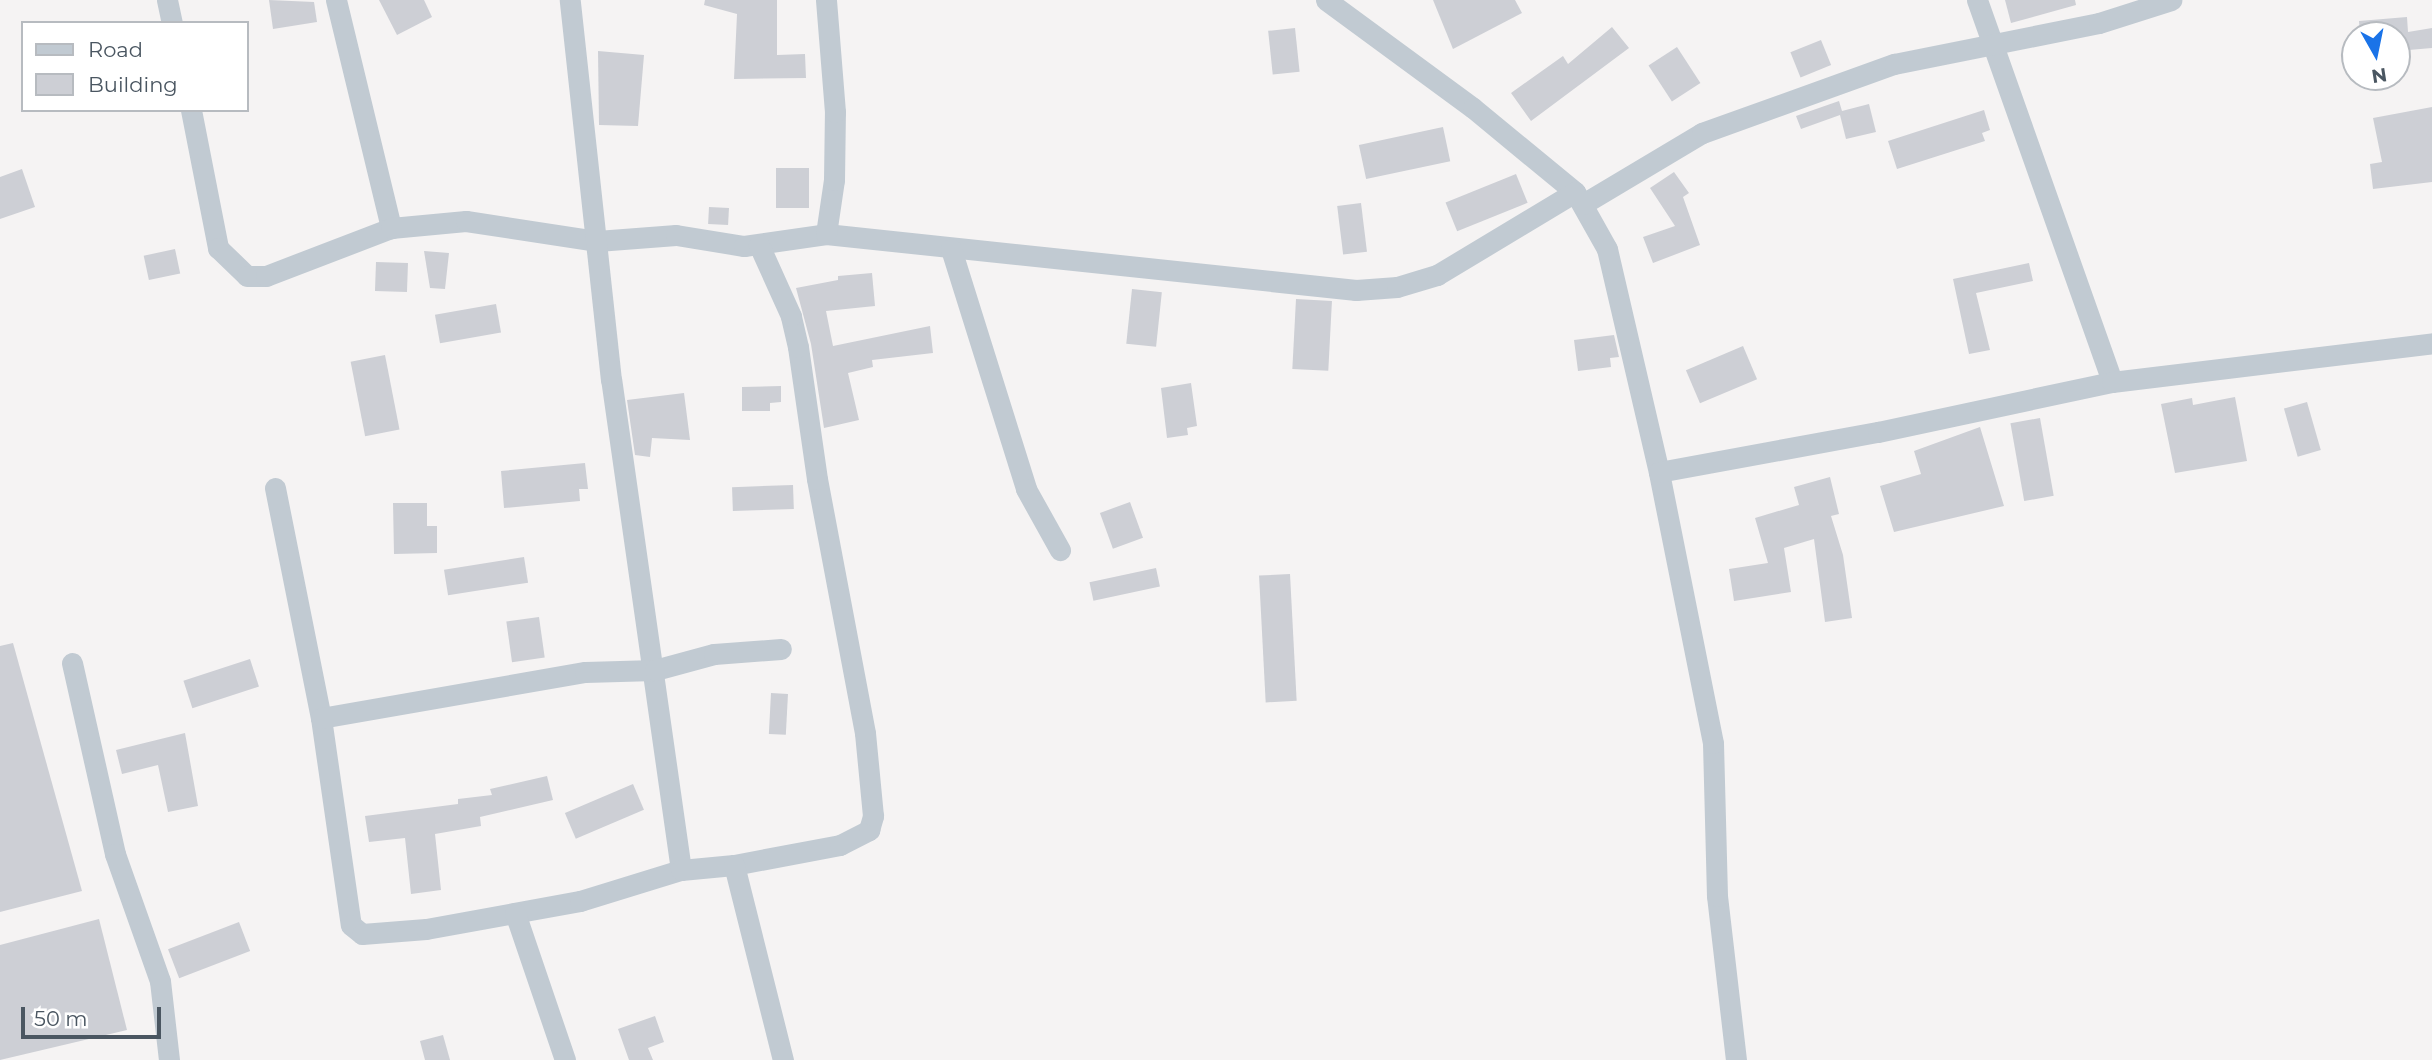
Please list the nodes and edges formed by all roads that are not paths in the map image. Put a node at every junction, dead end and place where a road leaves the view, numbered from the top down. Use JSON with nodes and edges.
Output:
{"nodes":[{"id":1,"x":167,"y":0,"type":"edge"},
{"id":2,"x":336,"y":0,"type":"edge"},
{"id":3,"x":570,"y":0,"type":"edge"},
{"id":4,"x":826,"y":0,"type":"edge"},
{"id":5,"x":1326,"y":0,"type":"edge"},
{"id":6,"x":1977,"y":0,"type":"edge"},
{"id":7,"x":2171,"y":0,"type":"edge"},
{"id":8,"x":172,"y":21,"type":"edge"},
{"id":9,"x":1995,"y":45,"type":"junction"},
{"id":10,"x":191,"y":112,"type":"edge"},
{"id":11,"x":1579,"y":198,"type":"junction"},
{"id":12,"x":391,"y":228,"type":"junction"},
{"id":13,"x":825,"y":234,"type":"junction"},
{"id":14,"x":597,"y":241,"type":"junction"},
{"id":15,"x":759,"y":245,"type":"junction"},
{"id":16,"x":951,"y":249,"type":"junction"},
{"id":17,"x":2432,"y":343,"type":"edge"},
{"id":18,"x":2112,"y":382,"type":"junction"},
{"id":19,"x":1659,"y":472,"type":"junction"},
{"id":20,"x":275,"y":488,"type":"dead end"},
{"id":21,"x":1060,"y":550,"type":"dead end"},
{"id":22,"x":781,"y":649,"type":"dead end"},
{"id":23,"x":72,"y":663,"type":"dead end"},
{"id":24,"x":654,"y":670,"type":"junction"},
{"id":25,"x":321,"y":718,"type":"junction"},
{"id":26,"x":734,"y":865,"type":"junction"},
{"id":27,"x":681,"y":870,"type":"junction"},
{"id":28,"x":515,"y":913,"type":"junction"},
{"id":29,"x":169,"y":1060,"type":"edge"},
{"id":30,"x":565,"y":1060,"type":"edge"},
{"id":31,"x":783,"y":1060,"type":"edge"},
{"id":32,"x":1736,"y":1060,"type":"edge"}],
"edges":[{"from":1,"to":8,"type":"street"},
{"from":2,"to":12,"type":"street"},
{"from":3,"to":14,"type":"street"},
{"from":4,"to":13,"type":"street"},
{"from":5,"to":11,"type":"street"},
{"from":6,"to":9,"type":"street"},
{"from":7,"to":9,"type":"street"},
{"from":9,"to":11,"type":"street"},
{"from":9,"to":18,"type":"street"},
{"from":10,"to":12,"type":"street"},
{"from":11,"to":16,"type":"street"},
{"from":11,"to":19,"type":"street"},
{"from":12,"to":14,"type":"street"},
{"from":13,"to":15,"type":"street"},
{"from":13,"to":16,"type":"street"},
{"from":14,"to":15,"type":"street"},
{"from":14,"to":24,"type":"street"},
{"from":15,"to":26,"type":"street"},
{"from":16,"to":21,"type":"street"},
{"from":17,"to":18,"type":"street"},
{"from":18,"to":19,"type":"street"},
{"from":19,"to":32,"type":"street"},
{"from":20,"to":25,"type":"street"},
{"from":22,"to":24,"type":"street"},
{"from":23,"to":29,"type":"street"},
{"from":24,"to":25,"type":"street"},
{"from":24,"to":27,"type":"street"},
{"from":25,"to":28,"type":"street"},
{"from":26,"to":27,"type":"street"},
{"from":26,"to":31,"type":"street"},
{"from":27,"to":28,"type":"street"},
{"from":28,"to":30,"type":"street"}]}
